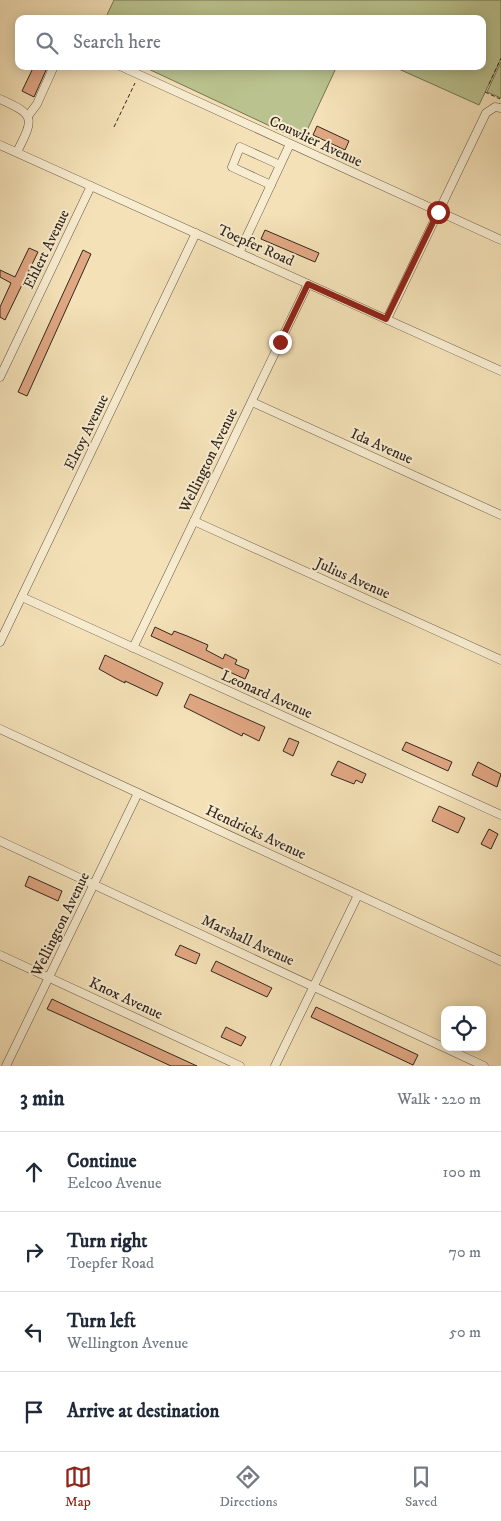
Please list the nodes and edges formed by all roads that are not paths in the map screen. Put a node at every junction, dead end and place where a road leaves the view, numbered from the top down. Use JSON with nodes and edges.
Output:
{"nodes":[{"id":1,"x":52,"y":70,"type":"edge"},
{"id":2,"x":129,"y":70,"type":"edge"},
{"id":3,"x":0,"y":99,"type":"edge"},
{"id":4,"x":498,"y":108,"type":"edge"},
{"id":5,"x":28,"y":116,"type":"junction"},
{"id":6,"x":290,"y":144,"type":"junction"},
{"id":7,"x":0,"y":145,"type":"edge"},
{"id":8,"x":17,"y":152,"type":"junction"},
{"id":9,"x":280,"y":165,"type":"junction"},
{"id":10,"x":271,"y":185,"type":"junction"},
{"id":11,"x":91,"y":186,"type":"junction"},
{"id":12,"x":438,"y":212,"type":"junction"},
{"id":13,"x":196,"y":233,"type":"junction"},
{"id":14,"x":501,"y":240,"type":"edge"},
{"id":15,"x":239,"y":253,"type":"junction"},
{"id":16,"x":308,"y":284,"type":"junction"},
{"id":17,"x":386,"y":319,"type":"junction"},
{"id":18,"x":501,"y":371,"type":"edge"},
{"id":19,"x":0,"y":377,"type":"edge"},
{"id":20,"x":252,"y":402,"type":"junction"},
{"id":21,"x":501,"y":515,"type":"edge"},
{"id":22,"x":194,"y":521,"type":"junction"},
{"id":23,"x":22,"y":597,"type":"junction"},
{"id":24,"x":0,"y":642,"type":"edge"},
{"id":25,"x":133,"y":648,"type":"junction"},
{"id":26,"x":501,"y":660,"type":"edge"},
{"id":27,"x":0,"y":729,"type":"edge"},
{"id":28,"x":138,"y":793,"type":"junction"},
{"id":29,"x":501,"y":815,"type":"edge"},
{"id":30,"x":0,"y":840,"type":"edge"},
{"id":31,"x":95,"y":883,"type":"junction"},
{"id":32,"x":358,"y":894,"type":"junction"},
{"id":33,"x":0,"y":955,"type":"edge"},
{"id":34,"x":501,"y":961,"type":"edge"},
{"id":35,"x":50,"y":978,"type":"junction"},
{"id":36,"x":314,"y":987,"type":"junction"},
{"id":37,"x":479,"y":1065,"type":"edge"},
{"id":38,"x":6,"y":1066,"type":"edge"},
{"id":39,"x":240,"y":1066,"type":"edge"},
{"id":40,"x":276,"y":1066,"type":"edge"}],
"edges":[{"from":1,"to":5,"type":"street"},
{"from":2,"to":6,"type":"street","name":"Couwlier Avenue"},
{"from":3,"to":5,"type":"street"},
{"from":4,"to":12,"type":"street"},
{"from":5,"to":8,"type":"street"},
{"from":6,"to":9,"type":"street"},
{"from":6,"to":12,"type":"street","name":"Couwlier Avenue"},
{"from":7,"to":8,"type":"street","name":"Toepfer Road"},
{"from":8,"to":11,"type":"street","name":"Toepfer Road"},
{"from":9,"to":10,"type":"street"},
{"from":9,"to":10,"type":"street"},
{"from":10,"to":15,"type":"street"},
{"from":11,"to":13,"type":"street","name":"Toepfer Road"},
{"from":11,"to":19,"type":"street","name":"Ehlert Avenue"},
{"from":12,"to":14,"type":"street","name":"Couwlier Avenue"},
{"from":12,"to":17,"type":"street"},
{"from":13,"to":15,"type":"street","name":"Toepfer Road"},
{"from":13,"to":23,"type":"street","name":"Elroy Avenue"},
{"from":15,"to":16,"type":"street","name":"Toepfer Road"},
{"from":16,"to":17,"type":"street","name":"Toepfer Road"},
{"from":16,"to":20,"type":"street","name":"Wellington Avenue"},
{"from":17,"to":18,"type":"street","name":"Toepfer Road"},
{"from":20,"to":21,"type":"street","name":"Ida Avenue"},
{"from":20,"to":22,"type":"street","name":"Wellington Avenue"},
{"from":22,"to":25,"type":"street","name":"Wellington Avenue"},
{"from":22,"to":26,"type":"street","name":"Julius Avenue"},
{"from":23,"to":24,"type":"street","name":"Elroy Avenue"},
{"from":23,"to":25,"type":"street","name":"Leonard Avenue"},
{"from":25,"to":29,"type":"street","name":"Leonard Avenue"},
{"from":27,"to":28,"type":"street","name":"Hendricks Avenue"},
{"from":28,"to":31,"type":"street","name":"Wellington Avenue"},
{"from":28,"to":32,"type":"street","name":"Hendricks Avenue"},
{"from":30,"to":31,"type":"street","name":"Marshall Avenue"},
{"from":31,"to":35,"type":"street","name":"Wellington Avenue"},
{"from":31,"to":36,"type":"street","name":"Marshall Avenue"},
{"from":32,"to":34,"type":"street","name":"Hendricks Avenue"},
{"from":32,"to":36,"type":"street"},
{"from":33,"to":35,"type":"street","name":"Knox Avenue"},
{"from":35,"to":38,"type":"street","name":"Wellington Avenue"},
{"from":35,"to":39,"type":"street","name":"Knox Avenue"},
{"from":36,"to":37,"type":"street","name":"Marshall Avenue"},
{"from":36,"to":40,"type":"street"}]}
